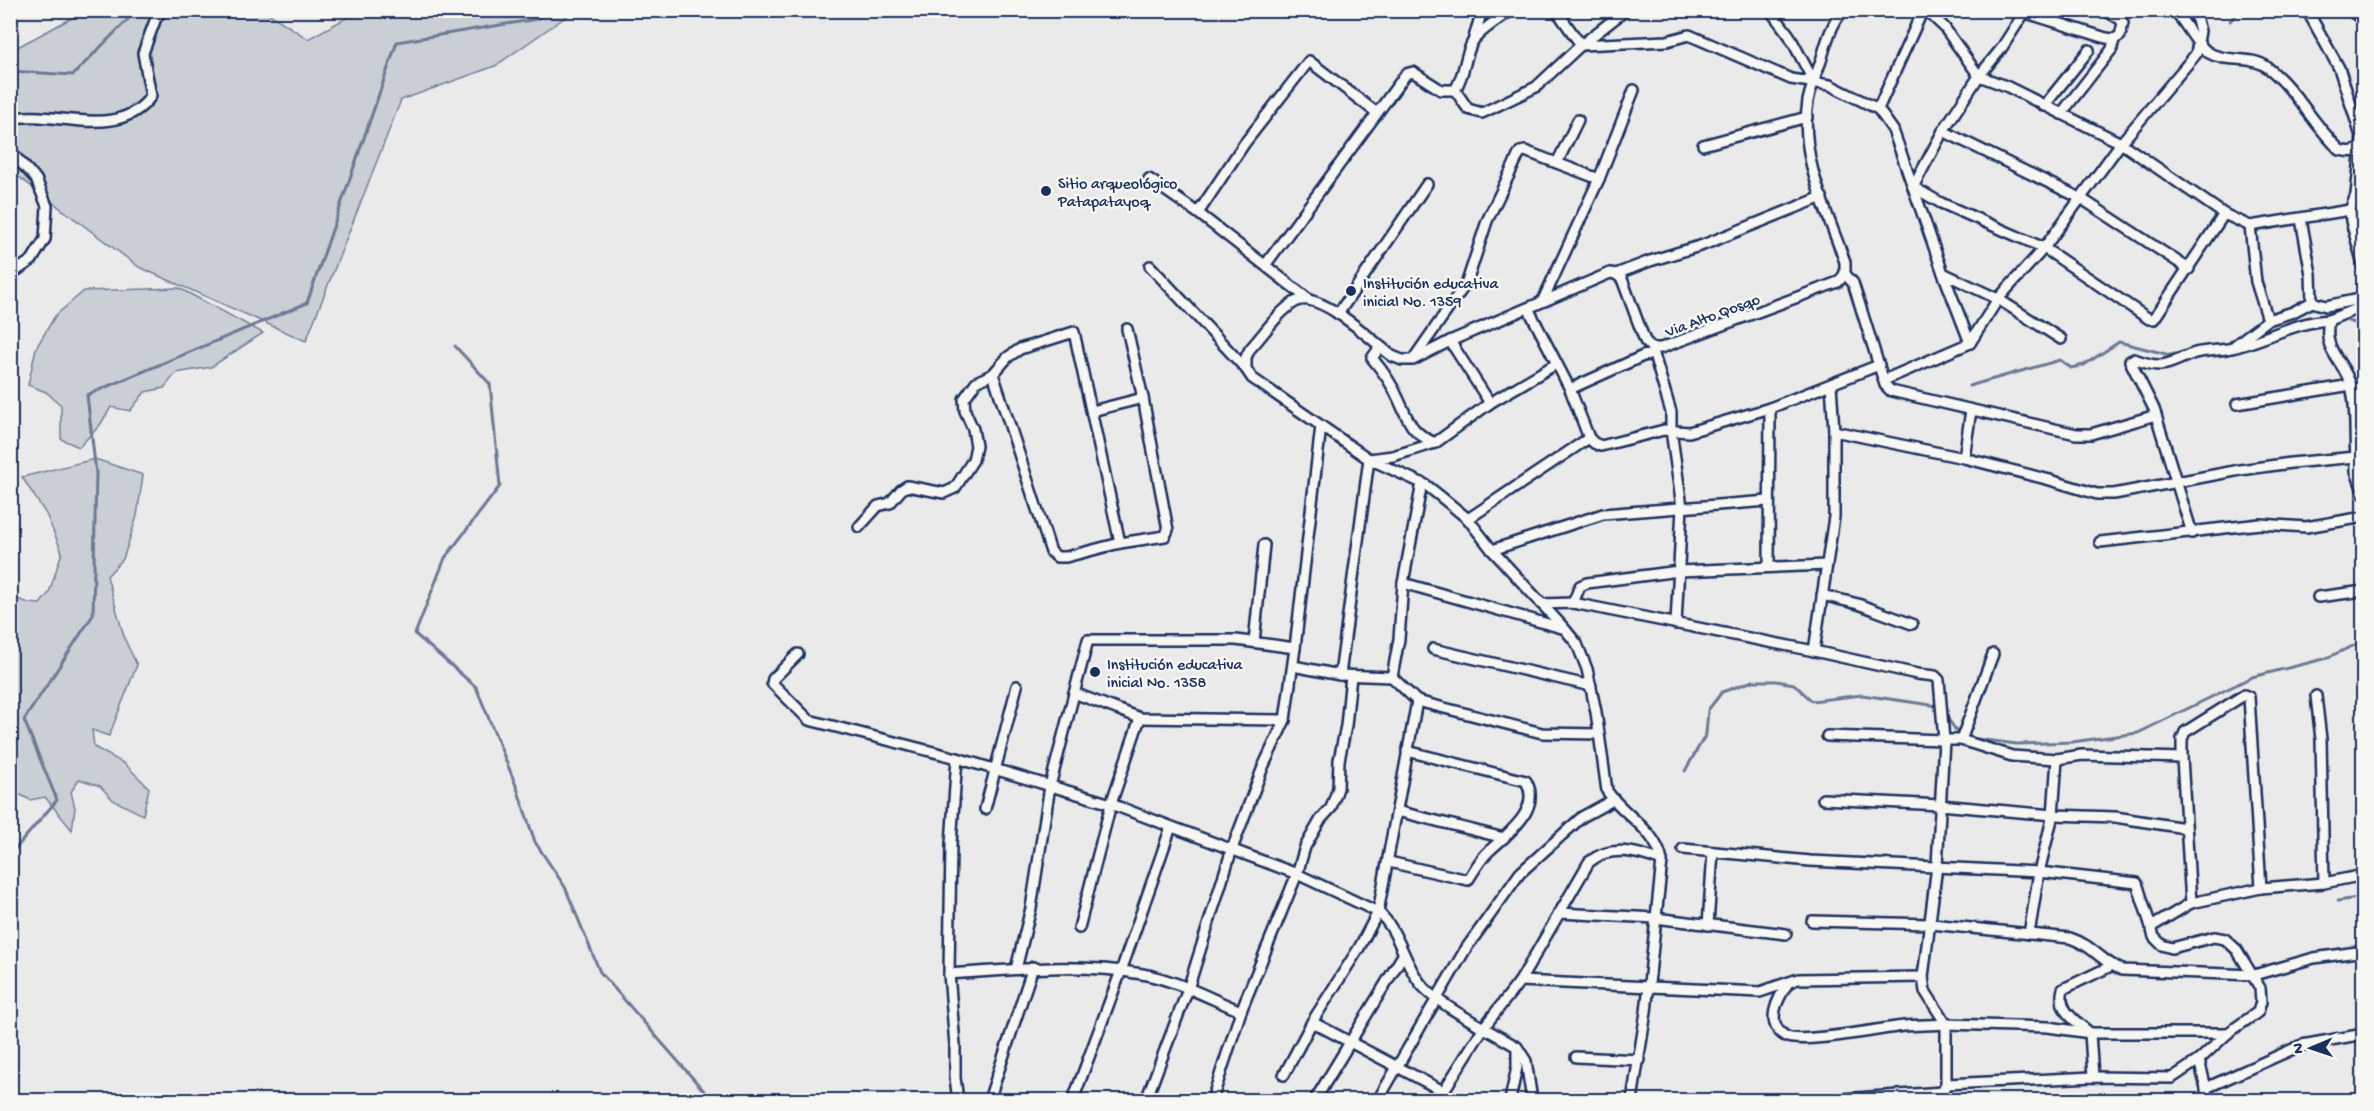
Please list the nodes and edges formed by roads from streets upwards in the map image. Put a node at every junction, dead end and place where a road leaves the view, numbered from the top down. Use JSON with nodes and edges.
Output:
{"nodes":[{"id":1,"x":163,"y":10,"type":"edge"},
{"id":2,"x":1482,"y":10,"type":"edge"},
{"id":3,"x":1511,"y":10,"type":"edge"},
{"id":4,"x":1556,"y":10,"type":"edge"},
{"id":5,"x":1626,"y":10,"type":"edge"},
{"id":6,"x":1770,"y":10,"type":"edge"},
{"id":7,"x":1843,"y":10,"type":"edge"},
{"id":8,"x":1925,"y":10,"type":"edge"},
{"id":9,"x":2104,"y":10,"type":"edge"},
{"id":10,"x":2174,"y":10,"type":"edge"},
{"id":11,"x":2194,"y":10,"type":"edge"},
{"id":12,"x":2307,"y":10,"type":"edge"},
{"id":13,"x":2350,"y":10,"type":"edge"},
{"id":14,"x":2022,"y":11,"type":"edge"},
{"id":15,"x":2364,"y":21,"type":"edge"},
{"id":16,"x":1474,"y":38,"type":"junction"},
{"id":17,"x":2114,"y":39,"type":"junction"},
{"id":18,"x":2199,"y":42,"type":"junction"},
{"id":19,"x":1581,"y":45,"type":"junction"},
{"id":20,"x":2089,"y":50,"type":"dead end"},
{"id":21,"x":1979,"y":76,"type":"junction"},
{"id":22,"x":1814,"y":82,"type":"junction"},
{"id":23,"x":1455,"y":90,"type":"junction"},
{"id":24,"x":1634,"y":90,"type":"dead end"},
{"id":25,"x":2044,"y":106,"type":"junction"},
{"id":26,"x":1878,"y":109,"type":"junction"},
{"id":27,"x":1377,"y":113,"type":"junction"},
{"id":28,"x":2061,"y":114,"type":"junction"},
{"id":29,"x":1807,"y":117,"type":"junction"},
{"id":30,"x":10,"y":119,"type":"edge"},
{"id":31,"x":1578,"y":120,"type":"dead end"},
{"id":32,"x":1942,"y":131,"type":"junction"},
{"id":33,"x":2121,"y":143,"type":"junction"},
{"id":34,"x":1703,"y":145,"type":"dead end"},
{"id":35,"x":2361,"y":147,"type":"junction"},
{"id":36,"x":10,"y":151,"type":"edge"},
{"id":37,"x":1557,"y":163,"type":"junction"},
{"id":38,"x":1149,"y":179,"type":"dead end"},
{"id":39,"x":1599,"y":179,"type":"junction"},
{"id":40,"x":1427,"y":184,"type":"dead end"},
{"id":41,"x":1913,"y":187,"type":"junction"},
{"id":42,"x":1822,"y":197,"type":"junction"},
{"id":43,"x":2082,"y":198,"type":"junction"},
{"id":44,"x":2350,"y":210,"type":"junction"},
{"id":45,"x":1198,"y":213,"type":"junction"},
{"id":46,"x":2224,"y":214,"type":"junction"},
{"id":47,"x":2301,"y":219,"type":"junction"},
{"id":48,"x":2250,"y":226,"type":"junction"},
{"id":49,"x":2044,"y":248,"type":"junction"},
{"id":50,"x":1266,"y":264,"type":"junction"},
{"id":51,"x":1150,"y":266,"type":"dead end"},
{"id":52,"x":2364,"y":268,"type":"edge"},
{"id":53,"x":2189,"y":269,"type":"junction"},
{"id":54,"x":1943,"y":273,"type":"junction"},
{"id":55,"x":1616,"y":274,"type":"junction"},
{"id":56,"x":1845,"y":274,"type":"junction"},
{"id":57,"x":10,"y":275,"type":"edge"},
{"id":58,"x":1998,"y":298,"type":"junction"},
{"id":59,"x":1308,"y":299,"type":"junction"},
{"id":60,"x":1544,"y":300,"type":"junction"},
{"id":61,"x":2364,"y":300,"type":"edge"},
{"id":62,"x":2312,"y":302,"type":"junction"},
{"id":63,"x":1528,"y":308,"type":"junction"},
{"id":64,"x":1338,"y":314,"type":"junction"},
{"id":65,"x":2268,"y":320,"type":"junction"},
{"id":66,"x":2330,"y":320,"type":"junction"},
{"id":67,"x":1127,"y":329,"type":"dead end"},
{"id":68,"x":2061,"y":339,"type":"dead end"},
{"id":69,"x":1450,"y":341,"type":"junction"},
{"id":70,"x":1970,"y":343,"type":"junction"},
{"id":71,"x":1380,"y":347,"type":"junction"},
{"id":72,"x":2231,"y":349,"type":"junction"},
{"id":73,"x":1653,"y":351,"type":"junction"},
{"id":74,"x":1413,"y":360,"type":"junction"},
{"id":75,"x":1556,"y":364,"type":"junction"},
{"id":76,"x":1879,"y":365,"type":"junction"},
{"id":77,"x":1246,"y":369,"type":"junction"},
{"id":78,"x":993,"y":374,"type":"junction"},
{"id":79,"x":1884,"y":380,"type":"junction"},
{"id":80,"x":1831,"y":384,"type":"junction"},
{"id":81,"x":2351,"y":385,"type":"junction"},
{"id":82,"x":1570,"y":389,"type":"junction"},
{"id":83,"x":1143,"y":398,"type":"junction"},
{"id":84,"x":1490,"y":403,"type":"junction"},
{"id":85,"x":2237,"y":404,"type":"dead end"},
{"id":86,"x":1770,"y":408,"type":"junction"},
{"id":87,"x":1971,"y":410,"type":"junction"},
{"id":88,"x":1092,"y":411,"type":"junction"},
{"id":89,"x":2156,"y":415,"type":"junction"},
{"id":90,"x":1321,"y":426,"type":"junction"},
{"id":91,"x":1671,"y":430,"type":"junction"},
{"id":92,"x":1834,"y":431,"type":"junction"},
{"id":93,"x":1589,"y":438,"type":"junction"},
{"id":94,"x":1435,"y":443,"type":"junction"},
{"id":95,"x":2360,"y":457,"type":"edge"},
{"id":96,"x":1964,"y":458,"type":"junction"},
{"id":97,"x":1369,"y":459,"type":"junction"},
{"id":98,"x":1422,"y":483,"type":"junction"},
{"id":99,"x":2177,"y":483,"type":"junction"},
{"id":100,"x":2364,"y":494,"type":"edge"},
{"id":101,"x":1768,"y":501,"type":"junction"},
{"id":102,"x":1682,"y":507,"type":"junction"},
{"id":103,"x":2364,"y":517,"type":"edge"},
{"id":104,"x":1468,"y":519,"type":"junction"},
{"id":105,"x":859,"y":527,"type":"dead end"},
{"id":106,"x":2192,"y":533,"type":"junction"},
{"id":107,"x":2100,"y":542,"type":"dead end"},
{"id":108,"x":1120,"y":543,"type":"junction"},
{"id":109,"x":1264,"y":545,"type":"dead end"},
{"id":110,"x":1492,"y":550,"type":"junction"},
{"id":111,"x":1827,"y":565,"type":"junction"},
{"id":112,"x":1769,"y":567,"type":"junction"},
{"id":113,"x":1679,"y":571,"type":"junction"},
{"id":114,"x":1403,"y":583,"type":"junction"},
{"id":115,"x":2364,"y":591,"type":"edge"},
{"id":116,"x":1822,"y":595,"type":"junction"},
{"id":117,"x":2318,"y":597,"type":"dead end"},
{"id":118,"x":1573,"y":603,"type":"junction"},
{"id":119,"x":1541,"y":604,"type":"junction"},
{"id":120,"x":1676,"y":624,"type":"junction"},
{"id":121,"x":1912,"y":624,"type":"dead end"},
{"id":122,"x":1564,"y":628,"type":"junction"},
{"id":123,"x":1254,"y":642,"type":"junction"},
{"id":124,"x":1295,"y":648,"type":"junction"},
{"id":125,"x":1433,"y":649,"type":"dead end"},
{"id":126,"x":1814,"y":651,"type":"junction"},
{"id":127,"x":798,"y":654,"type":"dead end"},
{"id":128,"x":1993,"y":654,"type":"dead end"},
{"id":129,"x":1293,"y":666,"type":"junction"},
{"id":130,"x":1340,"y":675,"type":"junction"},
{"id":131,"x":1351,"y":676,"type":"junction"},
{"id":132,"x":1392,"y":677,"type":"junction"},
{"id":133,"x":1017,"y":686,"type":"dead end"},
{"id":134,"x":1591,"y":686,"type":"junction"},
{"id":135,"x":1074,"y":693,"type":"junction"},
{"id":136,"x":2316,"y":696,"type":"dead end"},
{"id":137,"x":1418,"y":701,"type":"junction"},
{"id":138,"x":1140,"y":718,"type":"junction"},
{"id":139,"x":1285,"y":720,"type":"junction"},
{"id":140,"x":1599,"y":734,"type":"junction"},
{"id":141,"x":1827,"y":736,"type":"dead end"},
{"id":142,"x":1944,"y":740,"type":"junction"},
{"id":143,"x":1961,"y":740,"type":"junction"},
{"id":144,"x":1407,"y":751,"type":"junction"},
{"id":145,"x":957,"y":758,"type":"junction"},
{"id":146,"x":2182,"y":758,"type":"junction"},
{"id":147,"x":2057,"y":759,"type":"junction"},
{"id":148,"x":995,"y":770,"type":"junction"},
{"id":149,"x":1050,"y":786,"type":"junction"},
{"id":150,"x":1823,"y":799,"type":"dead end"},
{"id":151,"x":1613,"y":800,"type":"junction"},
{"id":152,"x":1111,"y":804,"type":"junction"},
{"id":153,"x":1940,"y":805,"type":"junction"},
{"id":154,"x":985,"y":809,"type":"dead end"},
{"id":155,"x":1397,"y":811,"type":"junction"},
{"id":156,"x":2053,"y":815,"type":"junction"},
{"id":157,"x":1171,"y":827,"type":"junction"},
{"id":158,"x":2185,"y":828,"type":"junction"},
{"id":159,"x":1504,"y":838,"type":"junction"},
{"id":160,"x":1232,"y":849,"type":"junction"},
{"id":161,"x":1683,"y":849,"type":"dead end"},
{"id":162,"x":1713,"y":852,"type":"junction"},
{"id":163,"x":1662,"y":861,"type":"junction"},
{"id":164,"x":1389,"y":862,"type":"junction"},
{"id":165,"x":1937,"y":866,"type":"junction"},
{"id":166,"x":2039,"y":872,"type":"junction"},
{"id":167,"x":1297,"y":874,"type":"junction"},
{"id":168,"x":2364,"y":875,"type":"edge"},
{"id":169,"x":2324,"y":883,"type":"junction"},
{"id":170,"x":2261,"y":888,"type":"junction"},
{"id":171,"x":2191,"y":903,"type":"junction"},
{"id":172,"x":1378,"y":912,"type":"junction"},
{"id":173,"x":1559,"y":913,"type":"junction"},
{"id":174,"x":1655,"y":918,"type":"junction"},
{"id":175,"x":1812,"y":921,"type":"dead end"},
{"id":176,"x":1931,"y":924,"type":"junction"},
{"id":177,"x":1708,"y":925,"type":"junction"},
{"id":178,"x":2151,"y":927,"type":"junction"},
{"id":179,"x":1078,"y":928,"type":"dead end"},
{"id":180,"x":1786,"y":934,"type":"dead end"},
{"id":181,"x":2029,"y":934,"type":"junction"},
{"id":182,"x":2364,"y":951,"type":"edge"},
{"id":183,"x":1403,"y":955,"type":"junction"},
{"id":184,"x":2111,"y":966,"type":"junction"},
{"id":185,"x":1034,"y":967,"type":"junction"},
{"id":186,"x":1016,"y":969,"type":"junction"},
{"id":187,"x":1121,"y":971,"type":"junction"},
{"id":188,"x":949,"y":974,"type":"junction"},
{"id":189,"x":2253,"y":975,"type":"junction"},
{"id":190,"x":1923,"y":977,"type":"junction"},
{"id":191,"x":1520,"y":981,"type":"junction"},
{"id":192,"x":1788,"y":983,"type":"junction"},
{"id":193,"x":1649,"y":987,"type":"junction"},
{"id":194,"x":1188,"y":989,"type":"junction"},
{"id":195,"x":1436,"y":999,"type":"junction"},
{"id":196,"x":1241,"y":1011,"type":"junction"},
{"id":197,"x":1312,"y":1022,"type":"junction"},
{"id":198,"x":1946,"y":1024,"type":"junction"},
{"id":199,"x":1484,"y":1027,"type":"junction"},
{"id":200,"x":2090,"y":1033,"type":"junction"},
{"id":201,"x":2228,"y":1033,"type":"junction"},
{"id":202,"x":2364,"y":1034,"type":"edge"},
{"id":203,"x":1350,"y":1041,"type":"junction"},
{"id":204,"x":1517,"y":1047,"type":"junction"},
{"id":205,"x":1576,"y":1057,"type":"dead end"},
{"id":206,"x":1640,"y":1060,"type":"junction"},
{"id":207,"x":2199,"y":1060,"type":"junction"},
{"id":208,"x":1396,"y":1067,"type":"junction"},
{"id":209,"x":1284,"y":1075,"type":"dead end"},
{"id":210,"x":2093,"y":1077,"type":"junction"},
{"id":211,"x":2206,"y":1088,"type":"junction"},
{"id":212,"x":1443,"y":1091,"type":"junction"},
{"id":213,"x":1942,"y":1092,"type":"edge"},
{"id":214,"x":2364,"y":1099,"type":"edge"},
{"id":215,"x":958,"y":1101,"type":"edge"},
{"id":216,"x":989,"y":1101,"type":"edge"},
{"id":217,"x":1073,"y":1101,"type":"edge"},
{"id":218,"x":1146,"y":1101,"type":"edge"},
{"id":219,"x":1212,"y":1101,"type":"edge"},
{"id":220,"x":1315,"y":1101,"type":"edge"},
{"id":221,"x":1378,"y":1101,"type":"edge"},
{"id":222,"x":1438,"y":1101,"type":"edge"},
{"id":223,"x":1510,"y":1101,"type":"edge"},
{"id":224,"x":1532,"y":1101,"type":"edge"},
{"id":225,"x":1632,"y":1101,"type":"edge"},
{"id":226,"x":1826,"y":1101,"type":"edge"},
{"id":227,"x":2207,"y":1101,"type":"edge"},
{"id":228,"x":2358,"y":1101,"type":"edge"}],
"edges":[{"from":1,"to":30,"type":"street"},
{"from":2,"to":16,"type":"street"},
{"from":3,"to":16,"type":"street"},
{"from":4,"to":19,"type":"street"},
{"from":5,"to":19,"type":"street"},
{"from":6,"to":22,"type":"street"},
{"from":7,"to":22,"type":"street"},
{"from":8,"to":21,"type":"street"},
{"from":8,"to":26,"type":"street"},
{"from":9,"to":17,"type":"street"},
{"from":10,"to":18,"type":"street"},
{"from":11,"to":18,"type":"street"},
{"from":12,"to":35,"type":"street"},
{"from":13,"to":15,"type":"street"},
{"from":14,"to":17,"type":"street"},
{"from":14,"to":21,"type":"street"},
{"from":16,"to":23,"type":"street"},
{"from":17,"to":28,"type":"street"},
{"from":18,"to":33,"type":"street"},
{"from":18,"to":35,"type":"street"},
{"from":19,"to":22,"type":"street"},
{"from":19,"to":23,"type":"street"},
{"from":20,"to":25,"type":"street"},
{"from":21,"to":25,"type":"street"},
{"from":21,"to":32,"type":"street"},
{"from":22,"to":26,"type":"street"},
{"from":22,"to":29,"type":"street"},
{"from":23,"to":27,"type":"street"},
{"from":24,"to":39,"type":"street"},
{"from":25,"to":28,"type":"street"},
{"from":26,"to":41,"type":"street"},
{"from":27,"to":45,"type":"street"},
{"from":27,"to":50,"type":"street"},
{"from":28,"to":33,"type":"street"},
{"from":29,"to":34,"type":"street"},
{"from":29,"to":42,"type":"street"},
{"from":31,"to":37,"type":"street"},
{"from":32,"to":41,"type":"street"},
{"from":32,"to":43,"type":"street"},
{"from":33,"to":43,"type":"street"},
{"from":33,"to":46,"type":"street"},
{"from":35,"to":44,"type":"street"},
{"from":36,"to":57,"type":"street"},
{"from":37,"to":39,"type":"street"},
{"from":37,"to":74,"type":"street"},
{"from":38,"to":45,"type":"street"},
{"from":39,"to":60,"type":"street"},
{"from":40,"to":64,"type":"street"},
{"from":41,"to":49,"type":"street"},
{"from":41,"to":54,"type":"street"},
{"from":42,"to":55,"type":"street"},
{"from":42,"to":56,"type":"street"},
{"from":43,"to":49,"type":"street"},
{"from":43,"to":53,"type":"street"},
{"from":44,"to":47,"type":"street"},
{"from":44,"to":52,"type":"street"},
{"from":45,"to":50,"type":"street"},
{"from":46,"to":48,"type":"street"},
{"from":46,"to":53,"type":"street"},
{"from":47,"to":48,"type":"street"},
{"from":47,"to":62,"type":"street"},
{"from":48,"to":65,"type":"street"},
{"from":49,"to":53,"type":"street"},
{"from":49,"to":58,"type":"street"},
{"from":50,"to":59,"type":"street"},
{"from":51,"to":77,"type":"street"},
{"from":54,"to":58,"type":"street"},
{"from":54,"to":70,"type":"street"},
{"from":55,"to":60,"type":"street"},
{"from":55,"to":73,"type":"street","name":"Via Alto Qosqo"},
{"from":56,"to":73,"type":"street","name":"Via Alto Qosqo"},
{"from":56,"to":76,"type":"street"},
{"from":58,"to":68,"type":"street"},
{"from":58,"to":70,"type":"street"},
{"from":59,"to":64,"type":"street"},
{"from":59,"to":77,"type":"street"},
{"from":60,"to":63,"type":"street"},
{"from":61,"to":62,"type":"street"},
{"from":61,"to":66,"type":"street"},
{"from":62,"to":65,"type":"street"},
{"from":63,"to":69,"type":"street"},
{"from":63,"to":75,"type":"street"},
{"from":64,"to":71,"type":"street"},
{"from":65,"to":72,"type":"street"},
{"from":66,"to":72,"type":"street"},
{"from":66,"to":81,"type":"street"},
{"from":67,"to":83,"type":"street"},
{"from":69,"to":74,"type":"street"},
{"from":69,"to":84,"type":"street"},
{"from":70,"to":79,"type":"street"},
{"from":71,"to":74,"type":"street"},
{"from":71,"to":94,"type":"street"},
{"from":72,"to":89,"type":"street"},
{"from":73,"to":82,"type":"street"},
{"from":73,"to":91,"type":"street"},
{"from":75,"to":82,"type":"street"},
{"from":75,"to":84,"type":"street"},
{"from":76,"to":79,"type":"street"},
{"from":76,"to":80,"type":"street"},
{"from":77,"to":90,"type":"street"},
{"from":78,"to":88,"type":"street"},
{"from":78,"to":105,"type":"street"},
{"from":78,"to":108,"type":"street"},
{"from":79,"to":87,"type":"street"},
{"from":80,"to":86,"type":"street"},
{"from":80,"to":92,"type":"street"},
{"from":81,"to":85,"type":"street"},
{"from":81,"to":95,"type":"street"},
{"from":82,"to":93,"type":"street"},
{"from":83,"to":88,"type":"street"},
{"from":83,"to":108,"type":"street"},
{"from":84,"to":94,"type":"street"},
{"from":86,"to":91,"type":"street"},
{"from":86,"to":101,"type":"street"},
{"from":87,"to":89,"type":"street"},
{"from":87,"to":96,"type":"street"},
{"from":88,"to":108,"type":"street"},
{"from":89,"to":99,"type":"street"},
{"from":90,"to":97,"type":"street"},
{"from":90,"to":124,"type":"street"},
{"from":91,"to":93,"type":"street"},
{"from":91,"to":102,"type":"street"},
{"from":92,"to":96,"type":"street"},
{"from":92,"to":111,"type":"street"},
{"from":93,"to":104,"type":"street"},
{"from":94,"to":97,"type":"street"},
{"from":95,"to":99,"type":"street"},
{"from":95,"to":100,"type":"street"},
{"from":96,"to":99,"type":"street"},
{"from":97,"to":98,"type":"street"},
{"from":97,"to":130,"type":"street"},
{"from":98,"to":104,"type":"street"},
{"from":98,"to":114,"type":"street"},
{"from":99,"to":106,"type":"street"},
{"from":101,"to":102,"type":"street"},
{"from":101,"to":112,"type":"street"},
{"from":102,"to":110,"type":"street"},
{"from":102,"to":113,"type":"street"},
{"from":103,"to":106,"type":"street"},
{"from":104,"to":110,"type":"street"},
{"from":106,"to":107,"type":"street"},
{"from":109,"to":123,"type":"street"},
{"from":110,"to":119,"type":"street"},
{"from":111,"to":112,"type":"street"},
{"from":111,"to":116,"type":"street"},
{"from":112,"to":113,"type":"street"},
{"from":113,"to":118,"type":"street"},
{"from":113,"to":120,"type":"street"},
{"from":114,"to":122,"type":"street"},
{"from":114,"to":132,"type":"street"},
{"from":115,"to":117,"type":"street"},
{"from":116,"to":121,"type":"street"},
{"from":116,"to":126,"type":"street"},
{"from":118,"to":119,"type":"street"},
{"from":118,"to":120,"type":"street"},
{"from":119,"to":122,"type":"street"},
{"from":120,"to":126,"type":"street"},
{"from":122,"to":134,"type":"street"},
{"from":123,"to":124,"type":"street"},
{"from":123,"to":135,"type":"street"},
{"from":124,"to":129,"type":"street"},
{"from":125,"to":134,"type":"street"},
{"from":126,"to":142,"type":"street"},
{"from":127,"to":145,"type":"street"},
{"from":128,"to":143,"type":"street"},
{"from":129,"to":130,"type":"street"},
{"from":129,"to":139,"type":"street"},
{"from":130,"to":131,"type":"street"},
{"from":131,"to":132,"type":"street"},
{"from":131,"to":167,"type":"street"},
{"from":132,"to":137,"type":"street"},
{"from":133,"to":148,"type":"street"},
{"from":134,"to":140,"type":"street"},
{"from":135,"to":138,"type":"street"},
{"from":135,"to":149,"type":"street"},
{"from":136,"to":169,"type":"street"},
{"from":137,"to":140,"type":"street"},
{"from":137,"to":144,"type":"street"},
{"from":138,"to":139,"type":"street"},
{"from":138,"to":152,"type":"street"},
{"from":139,"to":160,"type":"street"},
{"from":140,"to":151,"type":"street"},
{"from":141,"to":142,"type":"street"},
{"from":142,"to":143,"type":"street"},
{"from":142,"to":153,"type":"street"},
{"from":143,"to":147,"type":"street"},
{"from":144,"to":155,"type":"street"},
{"from":144,"to":159,"type":"street"},
{"from":145,"to":148,"type":"street"},
{"from":145,"to":188,"type":"street"},
{"from":146,"to":147,"type":"street"},
{"from":146,"to":158,"type":"street"},
{"from":146,"to":170,"type":"street"},
{"from":147,"to":156,"type":"street"},
{"from":148,"to":149,"type":"street"},
{"from":148,"to":154,"type":"street"},
{"from":149,"to":152,"type":"street"},
{"from":149,"to":186,"type":"street"},
{"from":150,"to":153,"type":"street"},
{"from":151,"to":163,"type":"street"},
{"from":151,"to":195,"type":"street"},
{"from":152,"to":157,"type":"street"},
{"from":152,"to":179,"type":"street"},
{"from":153,"to":156,"type":"street"},
{"from":153,"to":165,"type":"street"},
{"from":155,"to":159,"type":"street"},
{"from":155,"to":164,"type":"street"},
{"from":156,"to":158,"type":"street"},
{"from":156,"to":166,"type":"street"},
{"from":157,"to":160,"type":"street"},
{"from":157,"to":187,"type":"street"},
{"from":158,"to":171,"type":"street"},
{"from":159,"to":164,"type":"street"},
{"from":160,"to":167,"type":"street"},
{"from":160,"to":194,"type":"street"},
{"from":161,"to":162,"type":"street"},
{"from":162,"to":165,"type":"street"},
{"from":162,"to":177,"type":"street"},
{"from":163,"to":173,"type":"street"},
{"from":163,"to":174,"type":"street"},
{"from":164,"to":172,"type":"street"},
{"from":165,"to":166,"type":"street"},
{"from":165,"to":176,"type":"street"},
{"from":166,"to":178,"type":"street"},
{"from":166,"to":181,"type":"street"},
{"from":167,"to":172,"type":"street"},
{"from":167,"to":196,"type":"street"},
{"from":168,"to":169,"type":"street"},
{"from":169,"to":170,"type":"street"},
{"from":170,"to":171,"type":"street"},
{"from":171,"to":178,"type":"street"},
{"from":172,"to":183,"type":"street"},
{"from":172,"to":197,"type":"street"},
{"from":173,"to":174,"type":"street"},
{"from":173,"to":191,"type":"street"},
{"from":174,"to":177,"type":"street"},
{"from":174,"to":193,"type":"street"},
{"from":175,"to":176,"type":"street"},
{"from":176,"to":181,"type":"street"},
{"from":176,"to":190,"type":"street"},
{"from":177,"to":180,"type":"street"},
{"from":178,"to":189,"type":"street"},
{"from":181,"to":184,"type":"street"},
{"from":182,"to":189,"type":"street"},
{"from":183,"to":195,"type":"street"},
{"from":183,"to":203,"type":"street"},
{"from":184,"to":189,"type":"street"},
{"from":184,"to":200,"type":"street"},
{"from":185,"to":186,"type":"street"},
{"from":185,"to":187,"type":"street"},
{"from":185,"to":216,"type":"street"},
{"from":186,"to":188,"type":"street"},
{"from":187,"to":194,"type":"street"},
{"from":187,"to":217,"type":"street"},
{"from":188,"to":215,"type":"street"},
{"from":189,"to":201,"type":"street"},
{"from":190,"to":192,"type":"street"},
{"from":190,"to":198,"type":"street"},
{"from":191,"to":193,"type":"street"},
{"from":191,"to":199,"type":"street"},
{"from":192,"to":193,"type":"street"},
{"from":192,"to":198,"type":"street"},
{"from":193,"to":206,"type":"street"},
{"from":194,"to":196,"type":"street"},
{"from":194,"to":218,"type":"street"},
{"from":195,"to":199,"type":"street"},
{"from":195,"to":208,"type":"street"},
{"from":196,"to":219,"type":"street"},
{"from":197,"to":203,"type":"street"},
{"from":197,"to":209,"type":"street"},
{"from":198,"to":200,"type":"street"},
{"from":198,"to":213,"type":"street"},
{"from":199,"to":204,"type":"street"},
{"from":199,"to":212,"type":"street"},
{"from":200,"to":201,"type":"street"},
{"from":200,"to":210,"type":"street"},
{"from":201,"to":207,"type":"street"},
{"from":202,"to":211,"type":"street"},
{"from":203,"to":208,"type":"street"},
{"from":203,"to":220,"type":"street"},
{"from":204,"to":223,"type":"street"},
{"from":204,"to":224,"type":"street"},
{"from":205,"to":206,"type":"street"},
{"from":206,"to":225,"type":"street"},
{"from":207,"to":210,"type":"street"},
{"from":207,"to":211,"type":"street"},
{"from":208,"to":212,"type":"street"},
{"from":208,"to":221,"type":"street"},
{"from":210,"to":213,"type":"street"},
{"from":211,"to":227,"type":"street"},
{"from":212,"to":222,"type":"street"},
{"from":213,"to":226,"type":"street"},
{"from":214,"to":228,"type":"street"}]}
